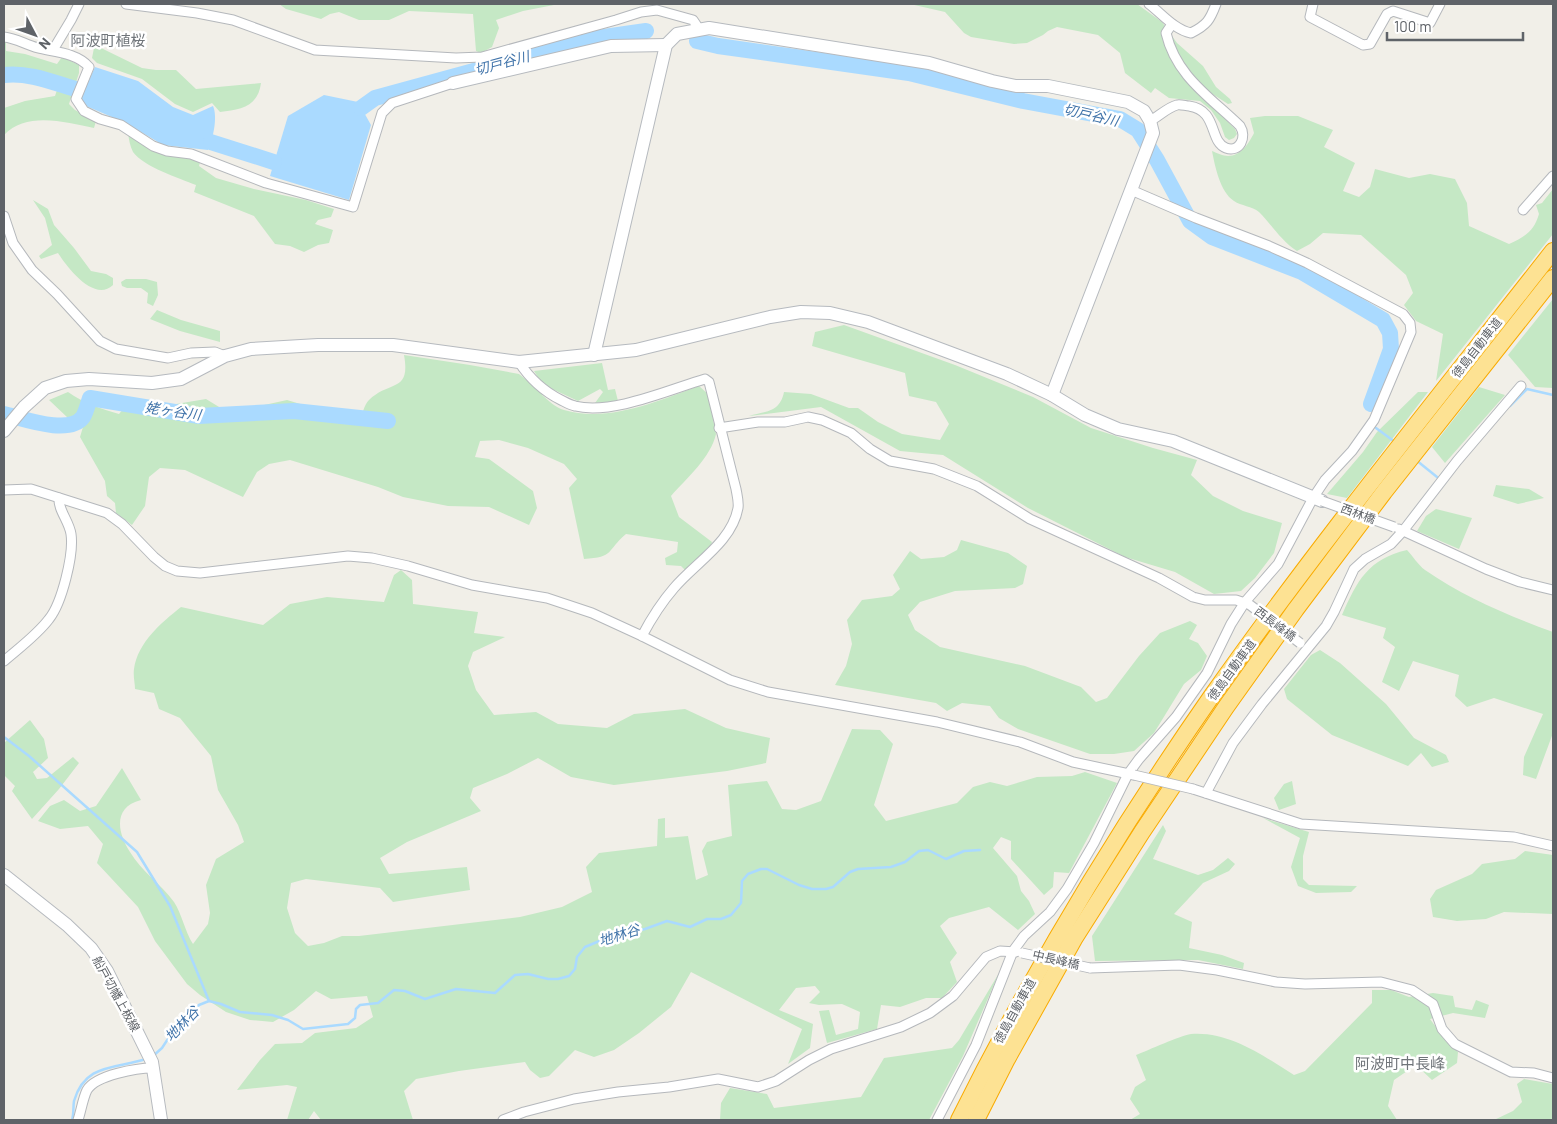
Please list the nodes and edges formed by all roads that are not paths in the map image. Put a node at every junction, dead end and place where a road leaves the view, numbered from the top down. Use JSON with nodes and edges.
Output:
{"nodes":[{"id":1,"x":79,"y":4,"type":"edge"},
{"id":2,"x":126,"y":4,"type":"edge"},
{"id":3,"x":1149,"y":4,"type":"edge"},
{"id":4,"x":1216,"y":4,"type":"edge"},
{"id":5,"x":1313,"y":4,"type":"edge"},
{"id":6,"x":1440,"y":4,"type":"edge"},
{"id":7,"x":1172,"y":24,"type":"junction"},
{"id":8,"x":699,"y":29,"type":"junction"},
{"id":9,"x":4,"y":37,"type":"edge"},
{"id":10,"x":666,"y":45,"type":"junction"},
{"id":11,"x":53,"y":50,"type":"junction"},
{"id":12,"x":453,"y":83,"type":"joint"},
{"id":13,"x":1150,"y":121,"type":"junction"},
{"id":14,"x":1553,"y":176,"type":"edge"},
{"id":15,"x":1131,"y":190,"type":"junction"},
{"id":16,"x":1523,"y":210,"type":"dead end"},
{"id":17,"x":4,"y":216,"type":"edge"},
{"id":18,"x":1553,"y":251,"type":"edge"},
{"id":19,"x":1553,"y":278,"type":"edge"},
{"id":20,"x":594,"y":355,"type":"junction"},
{"id":21,"x":225,"y":356,"type":"junction"},
{"id":22,"x":519,"y":362,"type":"junction"},
{"id":23,"x":1521,"y":386,"type":"dead end"},
{"id":24,"x":1052,"y":395,"type":"junction"},
{"id":25,"x":8,"y":426,"type":"edge"},
{"id":26,"x":720,"y":428,"type":"junction"},
{"id":27,"x":4,"y":490,"type":"edge"},
{"id":28,"x":59,"y":498,"type":"junction"},
{"id":29,"x":1317,"y":500,"type":"junction"},
{"id":30,"x":1403,"y":531,"type":"junction"},
{"id":31,"x":1553,"y":590,"type":"edge"},
{"id":32,"x":1247,"y":604,"type":"junction"},
{"id":33,"x":642,"y":636,"type":"junction"},
{"id":34,"x":1303,"y":645,"type":"junction"},
{"id":35,"x":4,"y":661,"type":"edge"},
{"id":36,"x":1131,"y":774,"type":"junction"},
{"id":37,"x":1206,"y":793,"type":"junction"},
{"id":38,"x":1553,"y":846,"type":"edge"},
{"id":39,"x":4,"y":875,"type":"edge"},
{"id":40,"x":1017,"y":952,"type":"junction"},
{"id":41,"x":151,"y":1062,"type":"junction"},
{"id":42,"x":1553,"y":1078,"type":"edge"},
{"id":43,"x":78,"y":1120,"type":"edge"},
{"id":44,"x":161,"y":1120,"type":"edge"},
{"id":45,"x":503,"y":1120,"type":"edge"},
{"id":46,"x":937,"y":1120,"type":"edge"},
{"id":47,"x":958,"y":1120,"type":"edge"},
{"id":48,"x":976,"y":1120,"type":"edge"}],
"edges":[{"from":1,"to":11,"type":"street"},
{"from":2,"to":8,"type":"street"},
{"from":3,"to":7,"type":"street"},
{"from":4,"to":7,"type":"street"},
{"from":5,"to":6,"type":"street"},
{"from":7,"to":13,"type":"street"},
{"from":8,"to":10,"type":"street"},
{"from":8,"to":13,"type":"street"},
{"from":9,"to":11,"type":"street"},
{"from":10,"to":12,"type":"street"},
{"from":10,"to":20,"type":"street"},
{"from":11,"to":12,"type":"street"},
{"from":13,"to":15,"type":"street"},
{"from":14,"to":16,"type":"street"},
{"from":15,"to":24,"type":"street"},
{"from":15,"to":29,"type":"street"},
{"from":17,"to":21,"type":"street"},
{"from":18,"to":47,"type":"highway","name":"徳島自動車道"},
{"from":19,"to":48,"type":"highway","name":"徳島自動車道"},
{"from":20,"to":22,"type":"street"},
{"from":20,"to":24,"type":"street"},
{"from":21,"to":22,"type":"street"},
{"from":21,"to":25,"type":"street"},
{"from":22,"to":26,"type":"street"},
{"from":23,"to":30,"type":"street"},
{"from":24,"to":29,"type":"street"},
{"from":26,"to":32,"type":"street"},
{"from":26,"to":33,"type":"street"},
{"from":27,"to":28,"type":"street"},
{"from":28,"to":33,"type":"street"},
{"from":28,"to":35,"type":"street"},
{"from":29,"to":30,"type":"street","name":"西林橋","bridge":true},
{"from":29,"to":32,"type":"street"},
{"from":30,"to":31,"type":"street","name":"西林橋"},
{"from":30,"to":34,"type":"street"},
{"from":32,"to":34,"type":"street","name":"西長峰橋","bridge":true},
{"from":32,"to":36,"type":"street"},
{"from":33,"to":36,"type":"street"},
{"from":34,"to":37,"type":"street"},
{"from":36,"to":37,"type":"street","bridge":true},
{"from":36,"to":40,"type":"street"},
{"from":37,"to":38,"type":"street"},
{"from":39,"to":41,"type":"street","name":"船戸切幡上板線"},
{"from":40,"to":42,"type":"street","name":"中長峰橋","bridge":true},
{"from":40,"to":45,"type":"street"},
{"from":40,"to":46,"type":"street"},
{"from":41,"to":43,"type":"street"},
{"from":41,"to":44,"type":"street","name":"船戸切幡上板線"}]}
